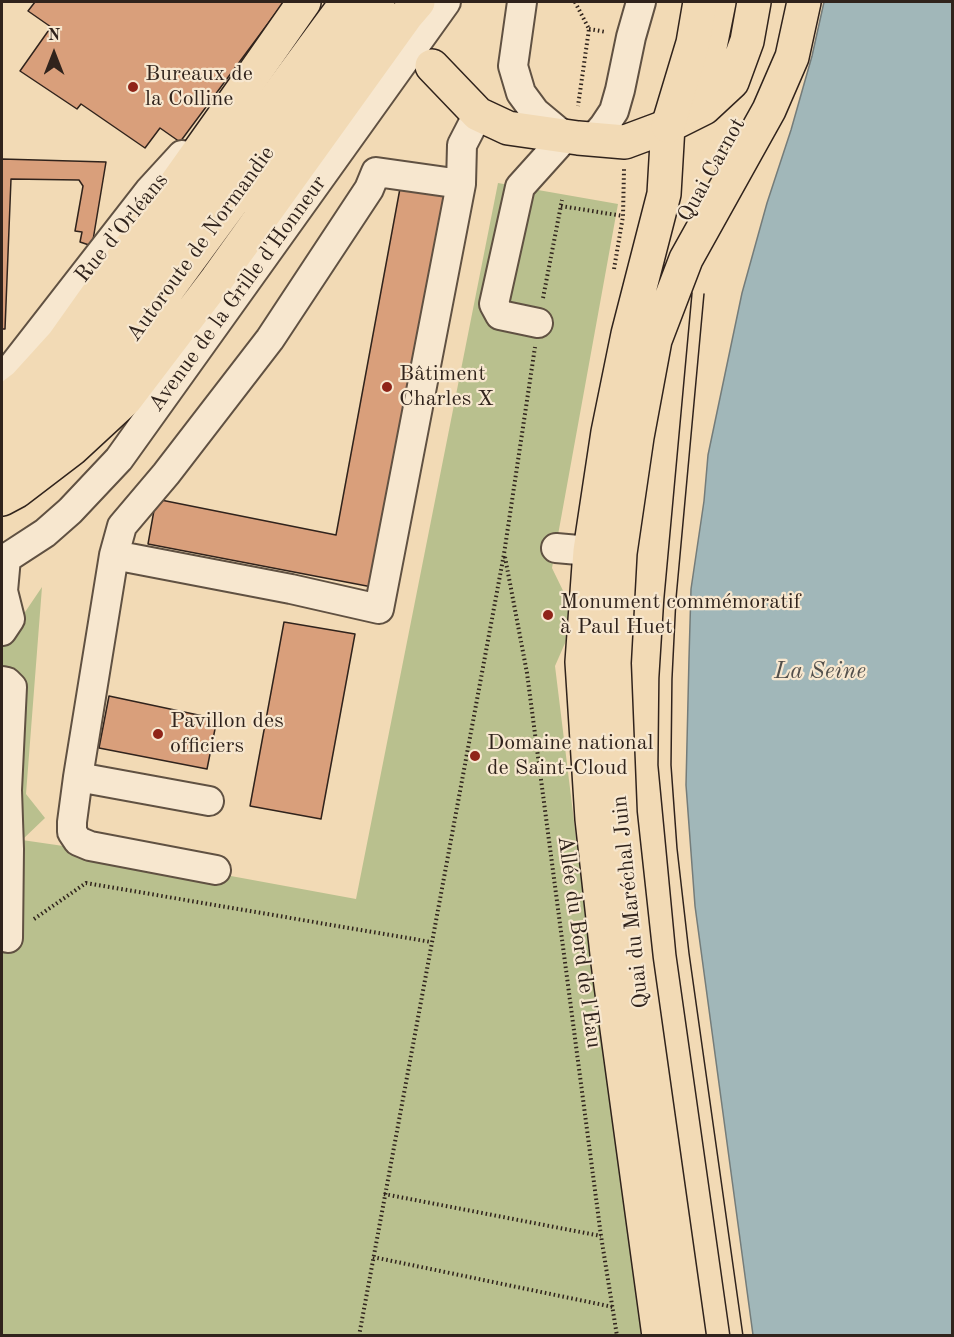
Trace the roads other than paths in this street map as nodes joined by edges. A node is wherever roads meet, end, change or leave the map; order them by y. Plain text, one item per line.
1 (304, 2) edge
2 (347, 2) edge
3 (446, 2) edge
4 (522, 2) edge
5 (641, 2) edge
6 (700, 2) edge
7 (719, 2) edge
8 (754, 2) edge
9 (781, 2) edge
10 (804, 2) edge
11 (404, 5) edge
12 (432, 66) dead end
13 (246, 85) junction
14 (478, 114) junction
15 (668, 126) junction
16 (578, 138) junction
17 (461, 183) junction
18 (686, 259) joint
19 (147, 295) junction
20 (538, 323) road end
21 (628, 334) junction
22 (2, 372) edge
23 (2, 404) edge
24 (2, 431) edge
25 (2, 465) edge
26 (2, 499) edge
27 (556, 548) dead end
28 (590, 551) junction
29 (114, 555) junction
30 (4, 560) edge
31 (2, 592) edge
32 (2, 631) edge
33 (2, 681) edge
34 (78, 777) junction
35 (209, 801) dead end
36 (216, 870) dead end
37 (8, 938) road end
38 (659, 1335) edge
39 (689, 1335) edge

1 - 13 main road
2 - 19 main road, Autoroute de Normandie
3 - 30 street, Avenue de la Grille d'Honneur
4 - 16 street
5 - 16 street
6 - 15 main road
7 - 15 main road
8 - 15 main road, Quai Carnot
9 - 21 main road, Quai Carnot
10 - 18 main road, Quai Carnot
11 - 19 main road, Autoroute de Normandie
11 - 26 main road
12 - 14 main road
13 - 22 street, Rue d'Orléans
13 - 23 main road
14 - 16 main road, Quai Carnot
14 - 17 street
15 - 16 main road, Quai Carnot
15 - 21 main road
16 - 20 street
17 - 29 street
17 - 29 street
18 - 39 main road, Quai du Maréchal Juin
19 - 24 main road, Autoroute de Normandie
19 - 25 main road, Autoroute de Normandie
21 - 28 main road, Quai du Maréchal Juin
27 - 28 street
28 - 38 main road, Quai du Maréchal Juin
29 - 34 street
30 - 31 street
31 - 32 street
33 - 37 street
34 - 35 street
34 - 36 street

